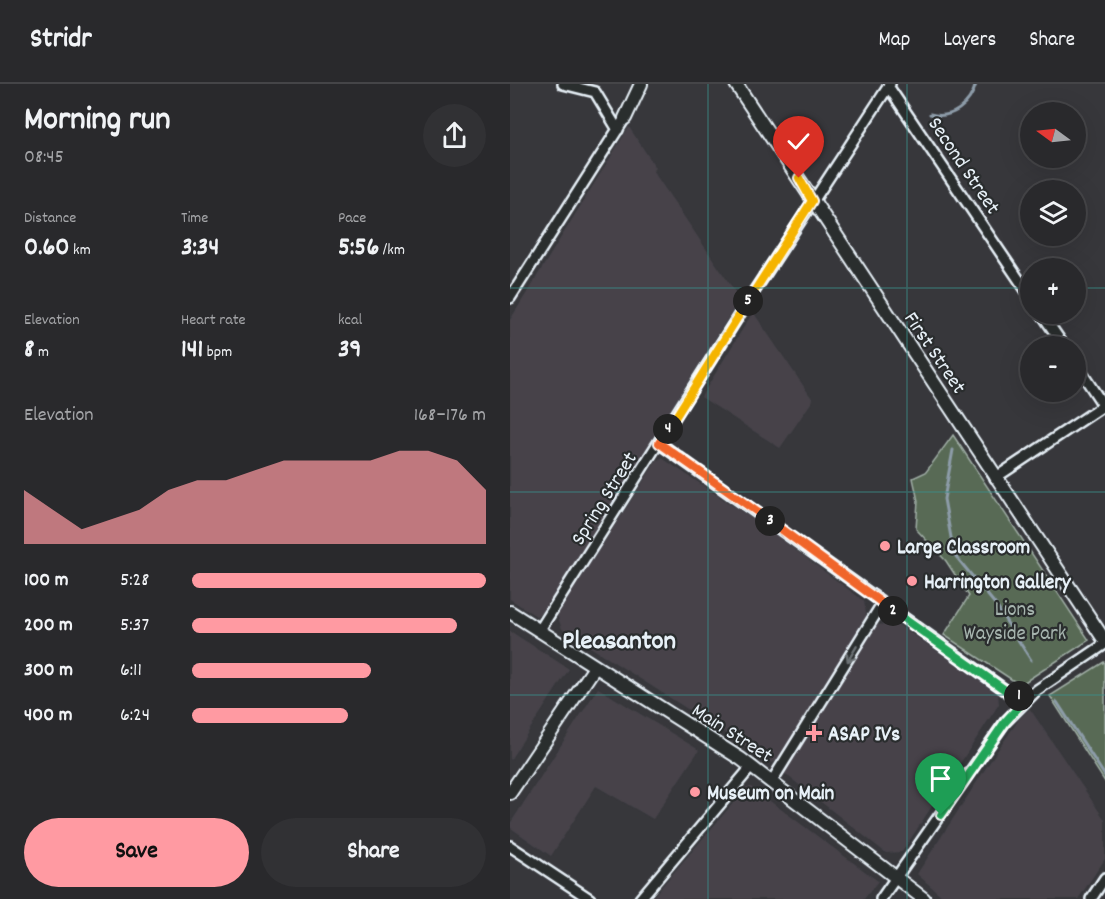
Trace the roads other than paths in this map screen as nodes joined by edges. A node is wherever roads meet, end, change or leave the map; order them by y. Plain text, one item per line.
1 (563, 84) edge
2 (641, 84) edge
3 (736, 84) edge
4 (889, 85) edge
5 (622, 124) junction
6 (812, 201) junction
7 (1020, 281) edge
8 (510, 297) edge
9 (1086, 379) edge
10 (1104, 407) edge
11 (659, 443) junction
12 (995, 478) junction
13 (882, 604) junction
14 (510, 612) edge
15 (539, 631) junction
16 (1105, 643) edge
17 (595, 667) junction
18 (1026, 699) junction
19 (752, 766) junction
20 (772, 782) junction
21 (510, 793) edge
22 (510, 846) edge
23 (897, 878) junction
24 (1105, 878) edge
25 (590, 899) edge
26 (640, 899) edge
27 (881, 899) edge
28 (924, 899) edge
29 (1091, 899) edge

1 - 5 street
2 - 5 street
3 - 6 street, First Street
4 - 6 street, Spring Street
4 - 7 street, Second Street
5 - 8 street
6 - 11 street, Spring Street
6 - 12 street, First Street
9 - 10 street
10 - 12 street
11 - 13 street
11 - 15 street, Spring Street
12 - 16 street, First Street
13 - 18 street
13 -> 20 street
14 - 15 street, Main Street
15 - 17 street, Main Street
16 - 18 street
17 - 19 street, Main Street
17 - 21 street
18 - 23 street
19 - 20 street, Main Street
19 - 26 street
20 - 23 street, Main Street
22 - 25 street
23 - 27 street
23 - 28 street, Main Street
24 - 29 street

